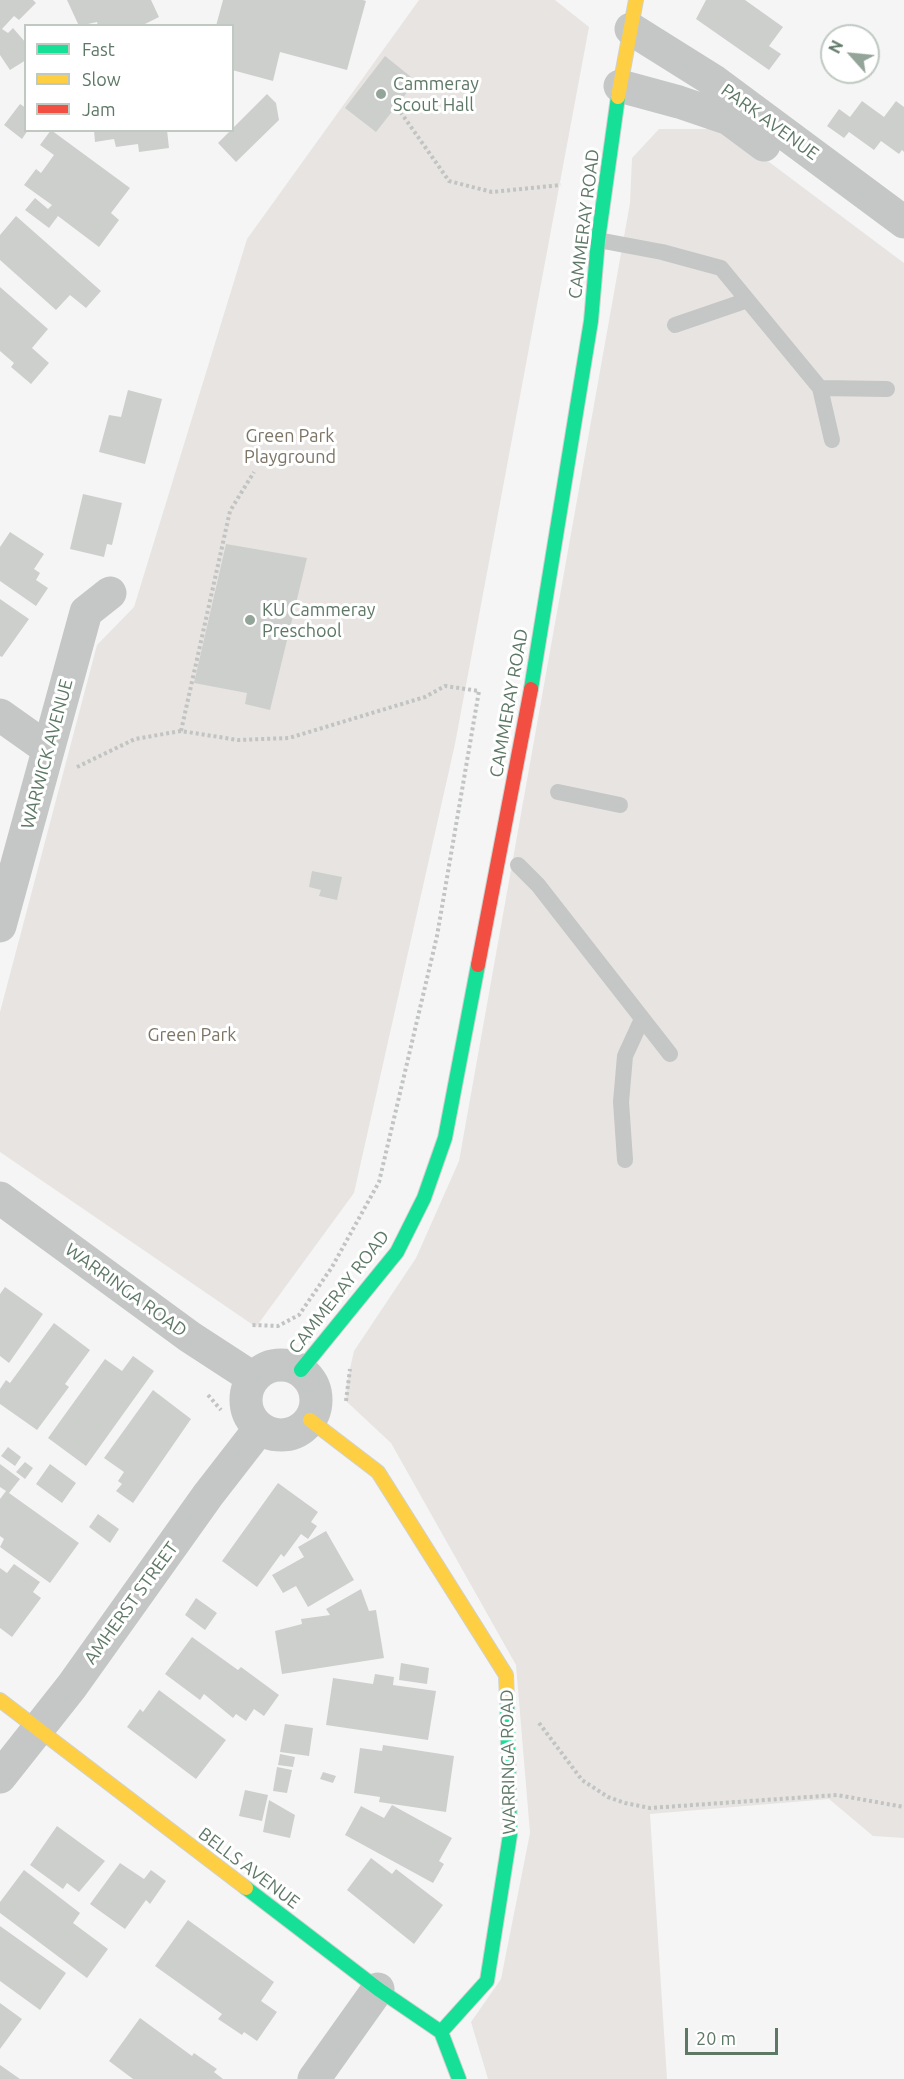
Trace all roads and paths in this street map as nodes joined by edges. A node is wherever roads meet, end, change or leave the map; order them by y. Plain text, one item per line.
1 (634, 14) edge
2 (620, 86) junction
3 (397, 107) dead end
4 (561, 185) dead end
5 (904, 222) edge
6 (598, 240) junction
7 (904, 246) edge
8 (745, 301) junction
9 (675, 325) dead end
10 (820, 388) junction
11 (887, 389) dead end
12 (832, 440) dead end
13 (254, 472) dead end
14 (110, 592) dead end
15 (0, 715) edge
16 (181, 731) junction
17 (45, 762) junction
18 (558, 792) dead end
19 (620, 805) dead end
20 (518, 865) dead end
21 (0, 926) edge
22 (642, 1019) junction
23 (670, 1054) dead end
24 (625, 1160) dead end
25 (0, 1198) edge
26 (252, 1324) dead end
27 (350, 1369) dead end
28 (301, 1370) junction
29 (253, 1378) junction
30 (208, 1395) dead end
31 (346, 1401) dead end
32 (221, 1410) dead end
33 (310, 1420) junction
34 (260, 1428) junction
35 (507, 1696) junction
36 (0, 1701) edge
37 (37, 1728) junction
38 (0, 1777) edge
39 (904, 1807) edge
40 (378, 1989) junction
41 (441, 2032) junction
42 (314, 2079) edge
43 (459, 2079) edge

1 - 2 street, CAMMERAY ROAD
1 - 5 street, PARK AVENUE
2 - 6 street, CAMMERAY ROAD
2 - 7 street, PARK AVENUE
3 - 4 path
6 - 8 lane
6 - 28 street, CAMMERAY ROAD
8 - 9 lane
8 - 10 lane
10 - 11 lane
10 - 12 lane
13 - 16 path
14 - 17 street, WARWICK AVENUE
15 - 17 street
16 - 17 path
16 - 26 path, CAMMERAY ROAD
17 - 21 street, WARWICK AVENUE
18 - 19 lane
20 - 22 lane
22 - 23 lane
22 - 24 lane
25 - 29 street, WARRINGA ROAD
27 - 31 path
28 - 29 street
28 - 33 street
29 - 34 street
30 - 32 path
33 - 34 street
33 - 35 street, WARRINGA ROAD
34 - 37 street, AMHERST STREET
35 - 39 path
35 - 41 street, WARRINGA ROAD
36 - 37 street, BELLS AVENUE
37 - 38 street, AMHERST STREET
37 - 40 street, BELLS AVENUE
40 - 41 street, BELLS AVENUE
40 - 42 street
41 - 43 street

